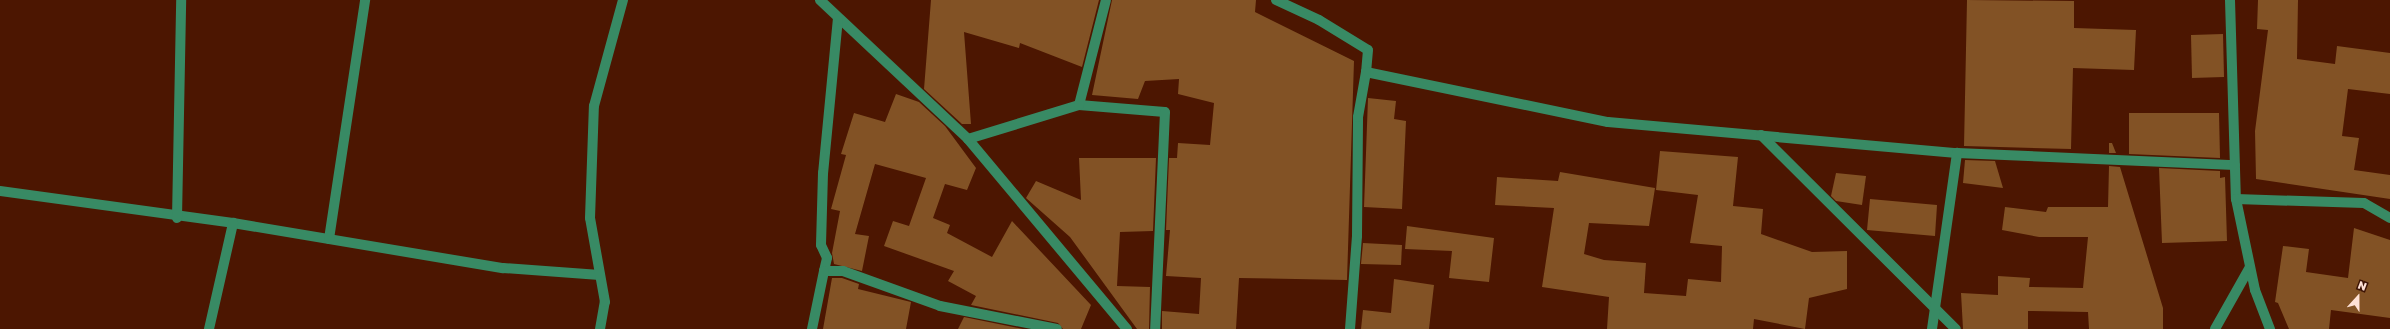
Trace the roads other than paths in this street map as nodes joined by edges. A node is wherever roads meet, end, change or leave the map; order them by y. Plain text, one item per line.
1 (180, 0) edge
2 (365, 0) edge
3 (623, 0) edge
4 (820, 0) edge
5 (1106, 0) edge
6 (1276, 0) edge
7 (2230, 0) edge
8 (838, 18) junction
9 (1366, 72) junction
10 (1079, 105) junction
11 (1761, 135) junction
12 (968, 139) junction
13 (1957, 153) junction
14 (2235, 164) junction
15 (0, 190) edge
16 (2236, 199) junction
17 (177, 218) junction
18 (2390, 218) edge
19 (233, 223) junction
20 (329, 239) junction
21 (2250, 267) junction
22 (824, 271) junction
23 (600, 275) junction
24 (1935, 313) junction
25 (209, 329) edge
26 (600, 329) edge
27 (812, 329) edge
28 (1057, 329) edge
29 (1127, 329) edge
30 (1155, 329) edge
31 (1350, 329) edge
32 (1932, 329) edge
33 (1956, 329) edge
34 (2216, 329) edge
35 (2270, 329) edge

1 - 17 street
2 - 20 street
3 - 23 street
4 - 8 street
5 - 10 street
6 - 9 street
7 - 14 street
8 - 12 street
8 - 22 street
9 - 11 street
9 - 31 street
10 - 12 street
10 - 30 street
11 - 13 street
11 - 24 street
12 - 29 street
13 - 14 street
13 - 24 street
14 - 16 street
15 - 17 street
16 - 18 street
16 - 21 street
17 - 19 street
19 - 20 street
19 - 25 street
20 - 23 street
21 - 34 street
21 - 35 street
22 - 27 street
22 - 28 street
23 - 26 street
24 - 32 street
24 - 33 street

